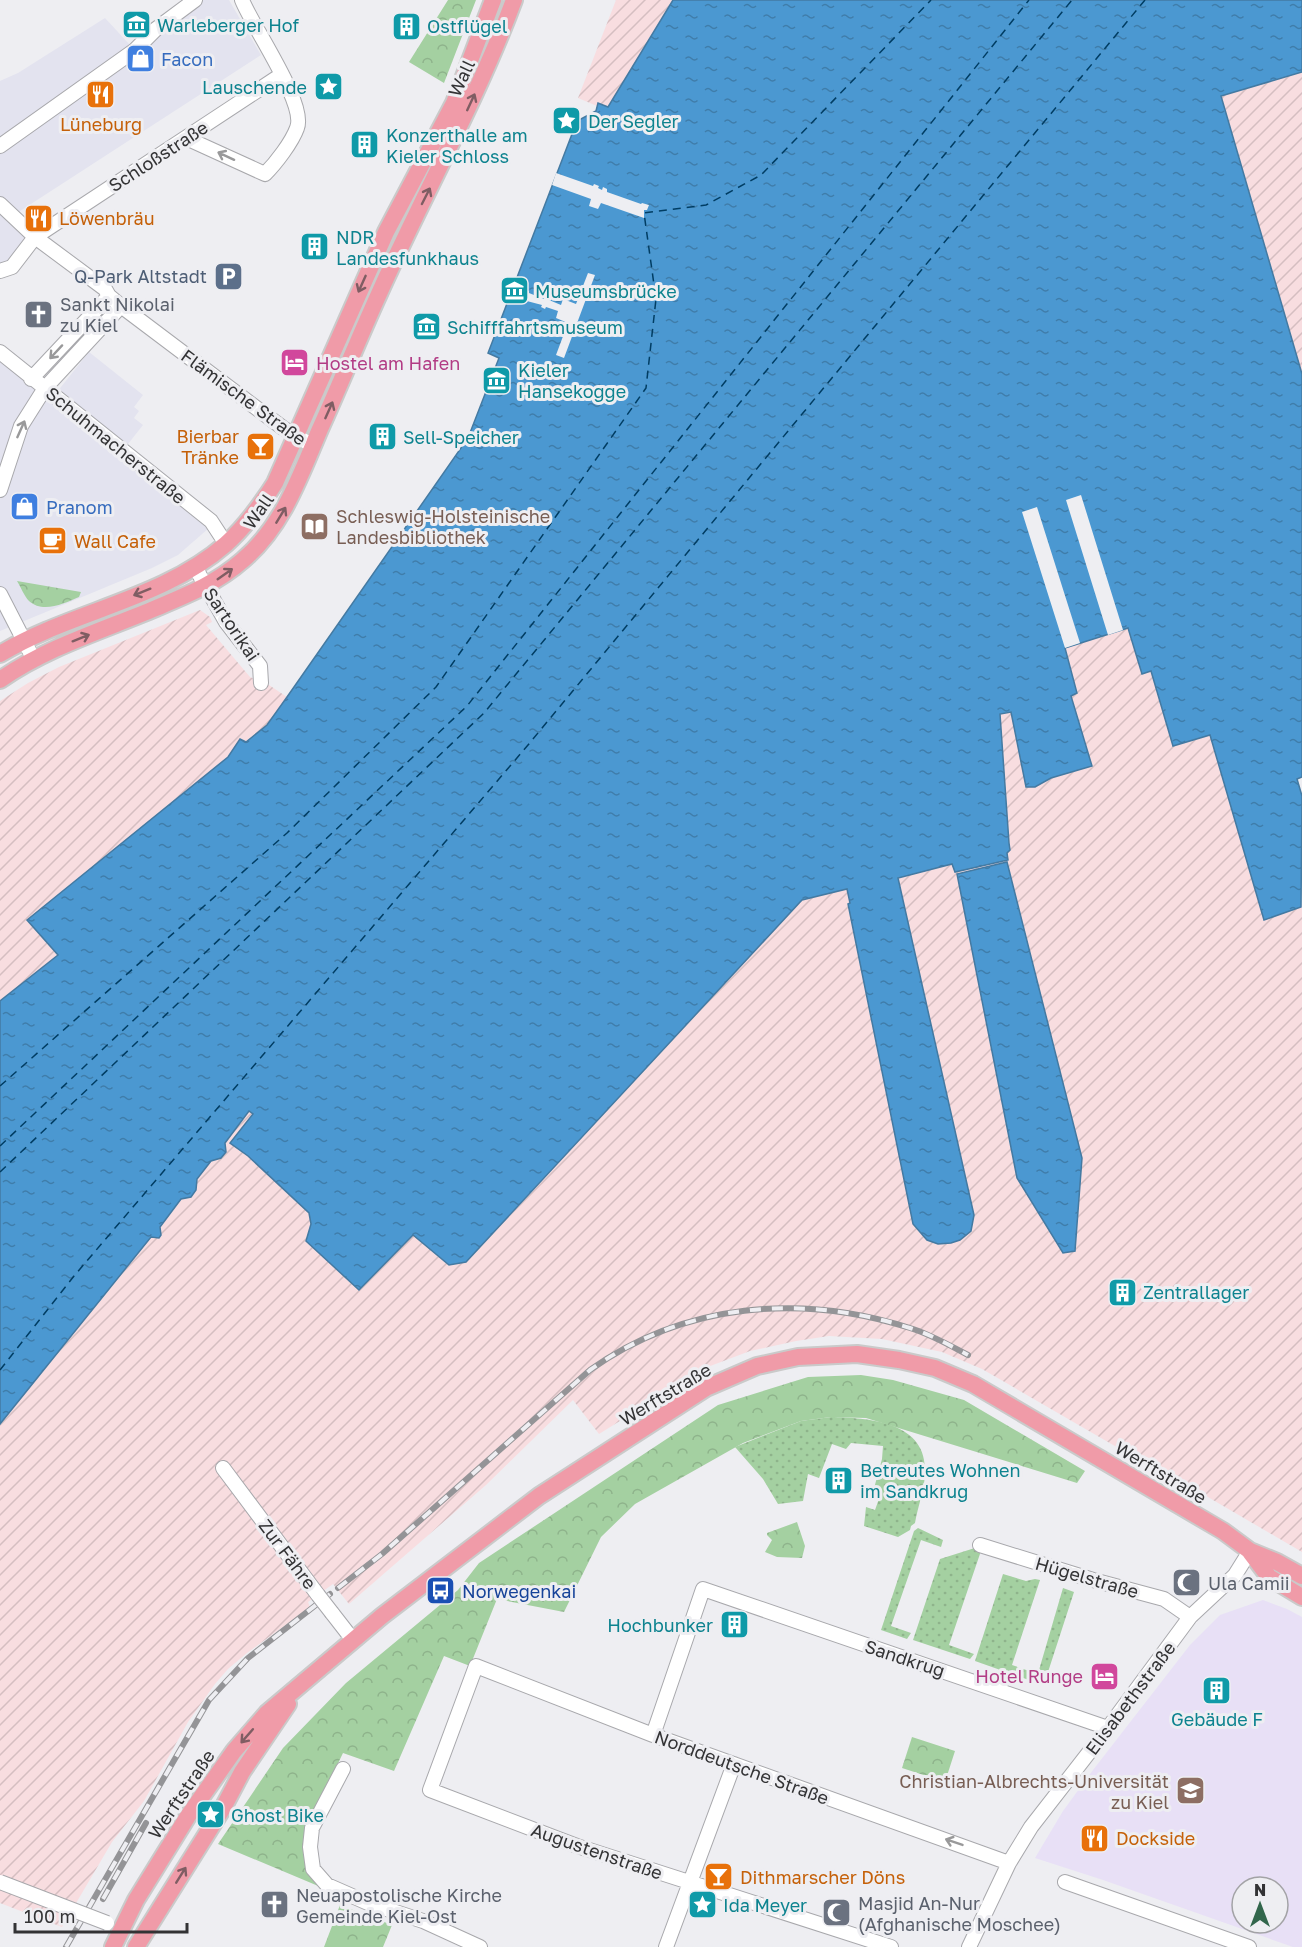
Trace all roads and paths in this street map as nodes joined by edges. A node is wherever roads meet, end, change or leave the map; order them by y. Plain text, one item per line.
1 (195, 0) edge
2 (242, 0) edge
3 (493, 0) edge
4 (514, 0) edge
5 (281, 75) junction
6 (186, 138) junction
7 (0, 146) edge
8 (0, 204) edge
9 (34, 237) junction
10 (373, 260) junction
11 (391, 267) junction
12 (0, 271) edge
13 (109, 296) junction
14 (121, 306) junction
15 (0, 352) edge
16 (31, 379) junction
17 (45, 388) junction
18 (296, 437) junction
19 (313, 446) junction
20 (0, 490) edge
21 (226, 544) junction
22 (195, 567) junction
23 (206, 586) junction
24 (0, 594) edge
25 (0, 605) edge
26 (24, 641) junction
27 (0, 654) edge
28 (34, 660) junction
29 (0, 680) edge
30 (261, 683) dead end
31 (223, 1468) dead end
32 (980, 1545) dead end
33 (1250, 1551) junction
34 (1302, 1576) edge
35 (1302, 1597) edge
36 (1190, 1617) junction
37 (353, 1640) junction
38 (476, 1666) joint
39 (305, 1681) junction
40 (1108, 1728) junction
41 (653, 1735) junction
42 (734, 1764) junction
43 (343, 1769) dead end
44 (1009, 1863) junction
45 (0, 1882) edge
46 (690, 1882) junction
47 (1065, 1882) dead end
48 (122, 1929) junction
49 (113, 1947) edge
50 (136, 1947) edge
51 (480, 1947) edge
52 (666, 1947) edge
53 (891, 1947) edge
54 (969, 1947) edge
55 (1249, 1947) edge

1 - 7 street
2 - 5 street
3 - 10 main road, Wall
11 -> 4 main road, Wall
5 - 6 street, Schloßstraße
5 -> 6 street
6 - 9 street, Schloßstraße
8 - 9 street, Flämische Straße
9 - 12 street
9 - 13 street, Flämische Straße
10 - 11 street
10 -> 18 main road, Wall
19 -> 11 main road, Wall
13 - 14 street, Flämische Straße
13 -> 16 street
14 - 17 street
14 - 18 street, Flämische Straße
15 - 16 street, Schuhmacherstraße
16 - 17 street, Schuhmacherstraße
20 -> 17 street
17 - 21 street, Schuhmacherstraße
18 - 19 street, Flämische Straße
18 - 21 main road, Wall
23 -> 19 main road, Wall
21 - 22 main road, Wall
22 - 23 street, Sartorikai
22 -> 26 main road, Wall
28 -> 23 main road, Wall
23 - 30 street, Sartorikai
24 - 26 street
25 - 26 street
26 - 27 main road, Wall
26 - 28 street
28 - 29 main road, Wall
31 - 37 street, Zur Fähre, bridge
32 - 36 street, Hügelstraße
33 - 34 main road, Werftstraße
33 - 35 main road, Werftstraße
33 - 36 street, Elisabethstraße
33 - 37 main road, Werftstraße
36 - 40 street, Elisabethstraße
37 - 39 main road, Werftstraße
38 - 41 street, Norddeutsche Straße
38 - 46 street, Augustenstraße
39 -> 48 main road, Werftstraße
50 -> 39 main road, Werftstraße
40 - 41 street, Sandkrug
40 - 44 street, Elisabethstraße
41 - 42 street, Norddeutsche Straße
44 -> 42 street, Norddeutsche Straße
42 - 46 street
43 - 51 street
44 - 54 street, Elisabethstraße
45 - 48 street, bridge
46 - 52 street
46 - 53 street, Augustenstraße
47 - 55 street
48 - 49 main road, Werftstraße

